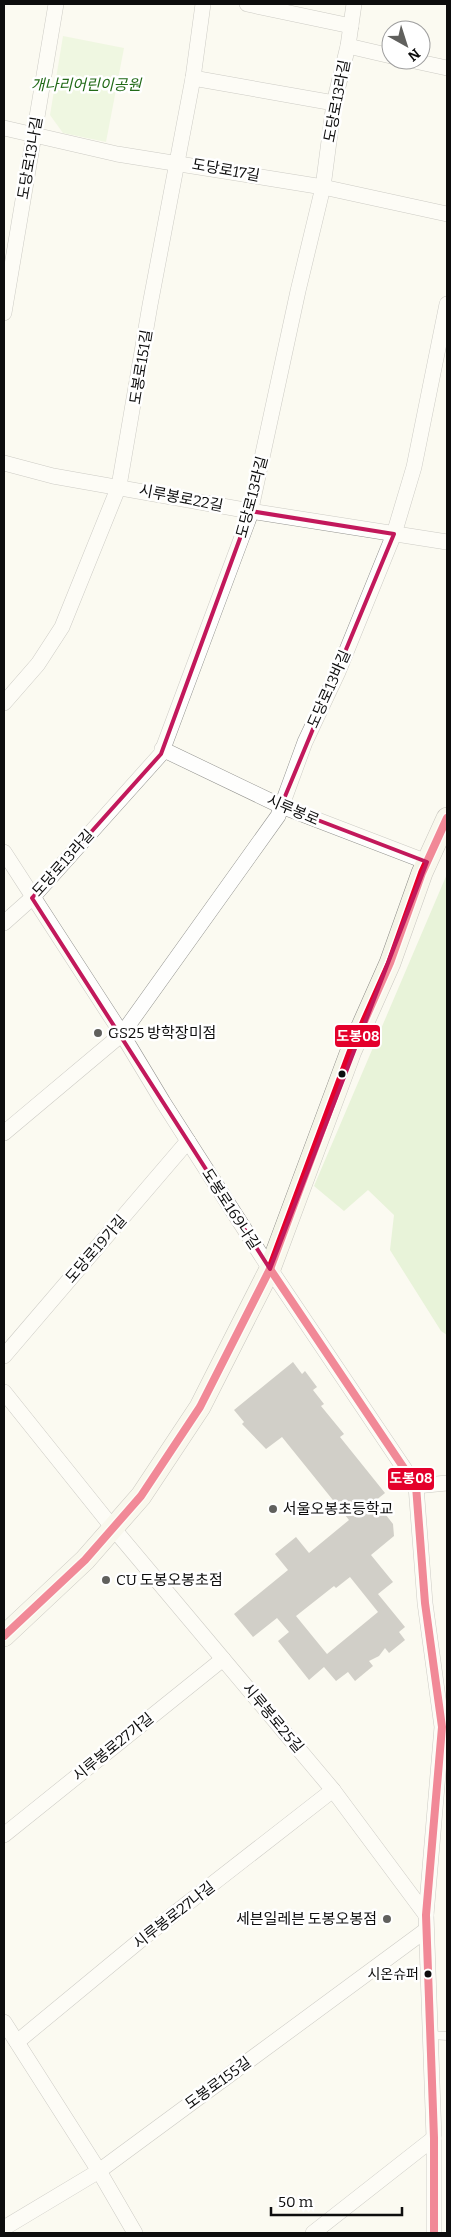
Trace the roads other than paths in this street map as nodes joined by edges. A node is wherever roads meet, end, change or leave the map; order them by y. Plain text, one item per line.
1 (56, 4) edge
2 (204, 4) edge
3 (247, 4) edge
4 (354, 4) edge
5 (351, 26) junction
6 (348, 46) junction
7 (381, 54) edge
8 (431, 65) edge
9 (447, 68) edge
10 (194, 78) junction
11 (334, 103) junction
12 (4, 128) edge
13 (35, 134) junction
14 (177, 162) junction
15 (323, 187) junction
16 (447, 214) edge
17 (447, 304) edge
18 (4, 313) edge
19 (445, 329) edge
20 (4, 463) edge
21 (119, 486) junction
22 (250, 511) junction
23 (394, 534) junction
24 (447, 542) edge
25 (4, 703) edge
26 (162, 749) junction
27 (281, 806) junction
28 (447, 818) edge
29 (4, 852) edge
30 (427, 862) junction
31 (32, 898) junction
32 (4, 923) edge
33 (122, 1034) junction
34 (4, 1133) edge
35 (188, 1141) junction
36 (270, 1270) junction
37 (4, 1356) edge
38 (4, 1392) edge
39 (447, 1483) edge
40 (416, 1486) junction
41 (113, 1528) junction
42 (4, 1636) edge
43 (223, 1660) junction
44 (445, 1729) edge
45 (333, 1790) junction
46 (4, 1835) edge
47 (426, 1922) junction
48 (4, 2022) edge
49 (430, 2035) junction
50 (447, 2036) edge
51 (16, 2042) junction
52 (434, 2138) junction
53 (99, 2171) junction
54 (4, 2228) edge
55 (135, 2233) edge
56 (312, 2233) edge
57 (434, 2233) edge

1 - 13 street, 도당로13나길
2 - 10 street, 도봉로151길
3 - 5 street
4 - 5 street, 도당로13라길
5 - 6 street, 도당로13라길
6 - 7 street
6 - 11 street, 도당로13라길
8 - 9 street
10 - 11 street
10 - 14 street, 도봉로151길
11 - 15 street, 도당로13라길
12 - 13 street, 도당로17길
13 - 14 street, 도당로17길
13 - 18 street, 도당로13나길
14 - 15 street, 도당로17길
14 - 21 street, 도봉로151길
15 - 16 street, 도당로17길
15 - 22 street, 도당로13라길
17 - 19 street, 도당로13바길
19 - 23 street, 도당로13바길
20 - 21 street, 시루봉로22길
21 - 22 street, 시루봉로22길
21 - 25 street, 도봉로151길
22 - 23 street, 시루봉로22길
22 - 26 street, 도당로13라길
23 - 24 street, 시루봉로22길
23 - 27 street, 도당로13바길
26 - 27 street, 시루봉로
26 - 31 street, 도당로13라길
27 - 30 street, 시루봉로
27 - 33 street, 도당로13바길
28 - 30 street
29 - 31 street, 도봉로169나길
30 - 36 street
31 - 32 street, 도당로13라길
31 - 33 street, 도봉로169나길
33 - 34 street, 도당로13바길
33 - 35 street, 도봉로169나길
35 - 36 street, 도봉로169나길
35 - 37 street, 도당로19가길
36 - 40 street, 도봉로169나길
36 - 41 street
38 - 41 street, 시루봉로25길
39 - 40 street
40 - 44 street, 도봉로169나길
41 - 42 street
41 - 43 street, 시루봉로25길
43 - 45 street, 시루봉로25길
43 - 46 street, 시루봉로27가길
44 - 47 street, 도봉로169나길
45 - 47 street, 시루봉로25길
45 - 51 street, 시루봉로27나길
47 - 49 street, 도봉로169나길
47 - 53 street, 도봉로155길
48 - 51 street
49 - 50 lane
49 - 52 street, 도봉로169나길
51 - 53 street
52 - 56 street
52 - 57 street, 도봉로169나길
53 - 54 street, 도봉로155길
53 - 55 street

